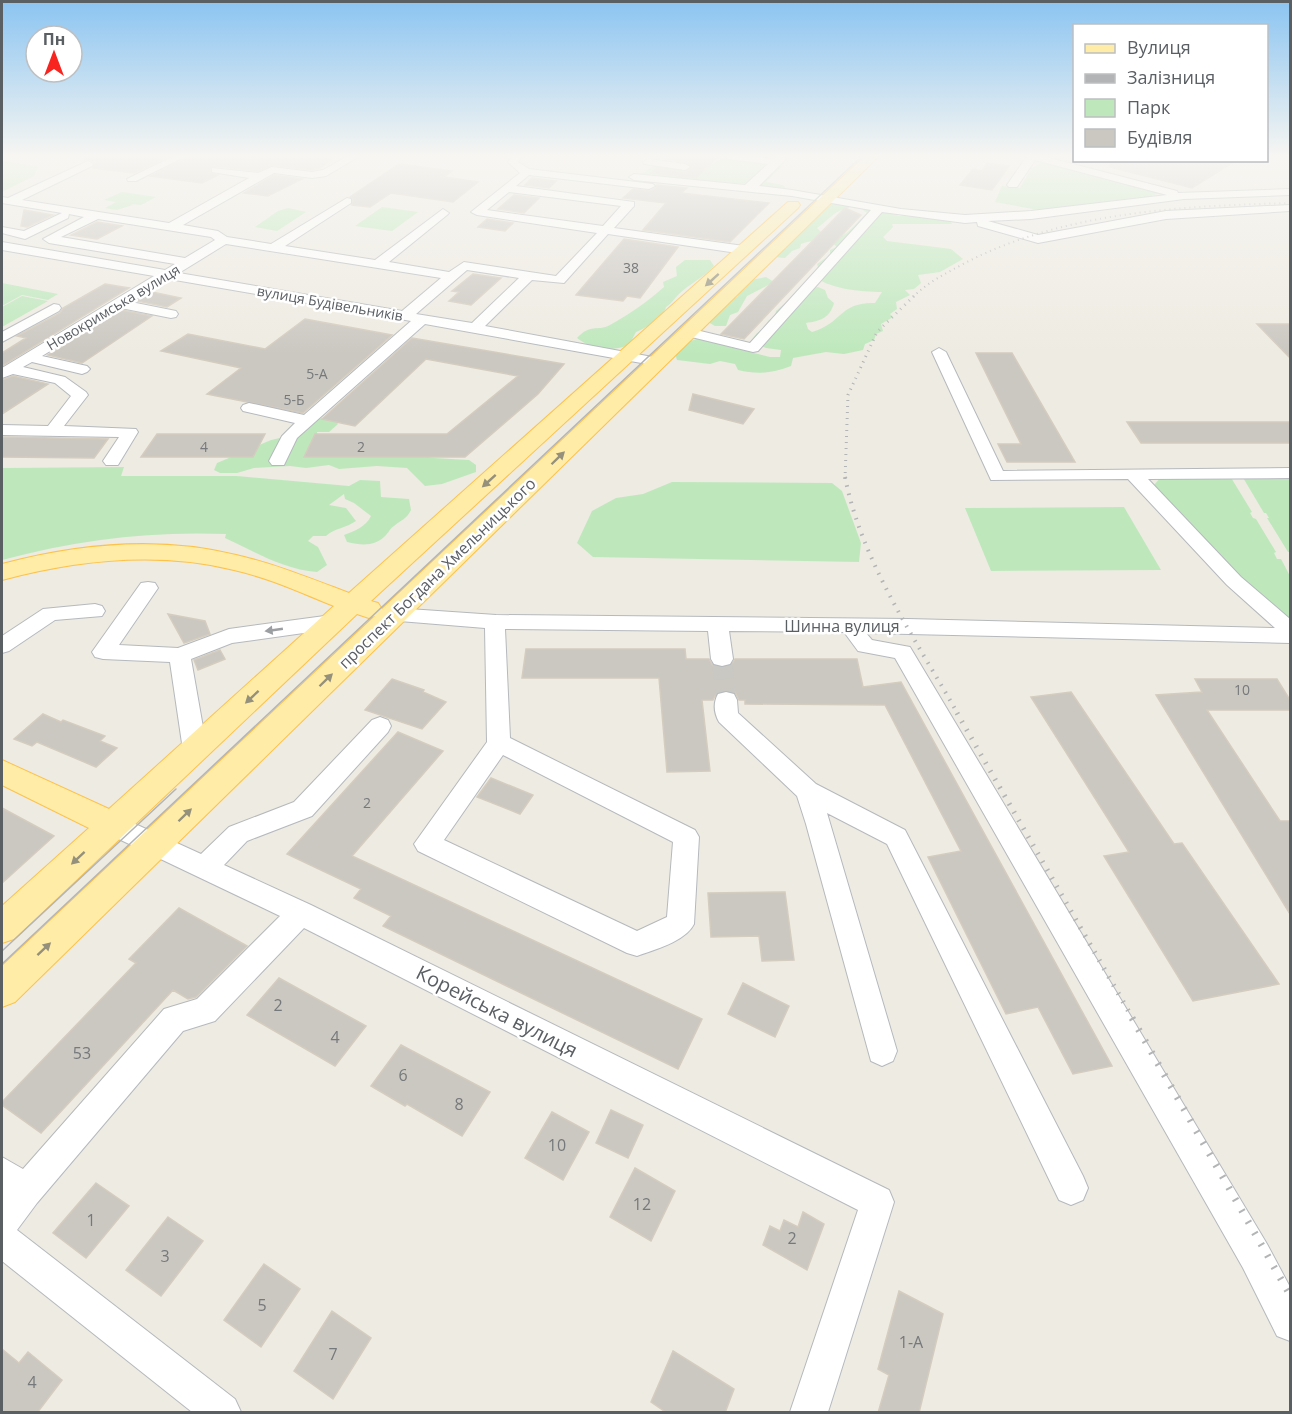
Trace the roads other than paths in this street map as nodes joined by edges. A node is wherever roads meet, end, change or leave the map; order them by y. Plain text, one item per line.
1 (52, 222) edge
2 (82, 222) edge
3 (142, 222) edge
4 (176, 222) edge
5 (314, 222) edge
6 (432, 222) edge
7 (549, 222) edge
8 (613, 222) edge
9 (780, 222) edge
10 (788, 222) edge
11 (866, 222) edge
12 (975, 222) edge
13 (1130, 222) edge
14 (169, 226) junction
15 (2, 230) edge
16 (606, 230) junction
17 (224, 240) junction
18 (2, 246) edge
19 (273, 248) junction
20 (744, 250) junction
21 (123, 251) junction
22 (187, 262) junction
23 (377, 265) junction
24 (166, 274) junction
25 (452, 276) junction
26 (528, 276) junction
27 (118, 303) junction
28 (54, 308) dead end
29 (104, 312) junction
30 (171, 315) dead end
31 (405, 316) junction
32 (422, 319) junction
33 (153, 322) dead end
34 (475, 328) junction
35 (688, 332) junction
36 (2, 340) edge
37 (939, 352) dead end
38 (34, 354) junction
39 (629, 355) junction
40 (658, 362) junction
41 (82, 369) dead end
42 (5, 371) edge
43 (249, 408) dead end
44 (309, 421) junction
45 (2, 430) edge
46 (52, 431) junction
47 (112, 461) dead end
48 (278, 461) dead end
49 (1290, 473) edge
50 (1133, 474) junction
51 (2, 572) edge
52 (148, 588) dead end
53 (352, 604) junction
54 (95, 611) dead end
55 (394, 615) junction
56 (332, 622) junction
57 (496, 622) junction
58 (718, 625) junction
59 (850, 626) junction
60 (1290, 635) edge
61 (2, 646) edge
62 (180, 655) junction
63 (722, 659) tunnel mouth
64 (726, 700) tunnel mouth
65 (380, 726) dead end
66 (499, 743) junction
67 (195, 750) junction
68 (2, 772) edge
69 (807, 791) junction
70 (113, 825) junction
71 (153, 845) junction
72 (204, 868) junction
73 (301, 913) junction
74 (2, 928) edge
75 (2, 990) edge
76 (882, 1052) dead end
77 (13, 1182) edge
78 (1071, 1188) dead end
79 (2, 1222) edge
80 (2, 1240) edge
81 (1290, 1323) edge
82 (222, 1413) edge
83 (809, 1413) edge

1 - 15 street
2 - 21 street
3 - 14 street
4 - 14 street
5 - 19 street
6 - 23 street
7 - 16 street
8 - 16 street
9 - 20 main road, проспект Богдана Хмельницького
10 - 35 main road, проспект Богдана Хмельницького
11 - 35 street
12 - 13 street
14 - 17 street
14 - 21 street
16 - 20 street
16 - 26 street
17 - 19 street
17 - 22 street, Новокримська вулиця
18 - 24 street, вулиця Будівельників
19 - 23 street
20 -> 39 main road, проспект Богдана Хмельницького
21 - 22 street
22 - 24 street, Новокримська вулиця
23 - 25 street
24 - 27 street, Новокримська вулиця
24 - 31 street, вулиця Будівельників
25 - 26 street
25 - 31 street
26 - 34 street
27 - 29 street, Новокримська вулиця
27 - 30 street
28 - 36 street
29 - 33 street
29 - 38 street, Новокримська вулиця
31 - 32 street, вулиця Будівельників
32 - 34 street, вулиця Будівельників
32 - 44 street
34 - 39 street, вулиця Будівельників
35 - 40 main road, проспект Богдана Хмельницького
36 - 38 street
37 - 50 street
38 - 41 street
38 - 42 street, Новокримська вулиця
39 - 40 street, вулиця Будівельників
39 -> 53 main road, проспект Богдана Хмельницького
55 -> 40 main road, проспект Богдана Хмельницького
42 - 46 street
43 - 44 street
44 - 48 street
45 - 46 street
46 - 47 street
49 - 50 street
50 - 60 street
51 - 53 main road
52 - 62 street
53 - 55 main road
53 - 56 main road, проспект Богдана Хмельницького
54 - 61 street
55 - 57 street, Шинна вулиця
71 -> 55 main road, проспект Богдана Хмельницького
56 -> 62 street
56 -> 67 main road, проспект Богдана Хмельницького
57 - 58 street, Шинна вулиця
57 - 66 street
58 - 59 street, Шинна вулиця
58 - 63 street
59 - 60 street, Шинна вулиця
59 - 81 street
62 - 67 street
64 - 69 street
65 - 72 street
66 - 66 street
67 - 70 main road, проспект Богдана Хмельницького
68 - 70 main road
69 - 76 street
69 - 78 street
70 - 71 street, Корейська вулиця
70 -> 74 main road, проспект Богдана Хмельницького
71 - 72 street, Корейська вулиця
75 -> 71 main road, проспект Богдана Хмельницького
72 - 73 street, Корейська вулиця
73 - 77 street
73 - 83 street, Корейська вулиця
77 - 79 street
80 - 82 street

